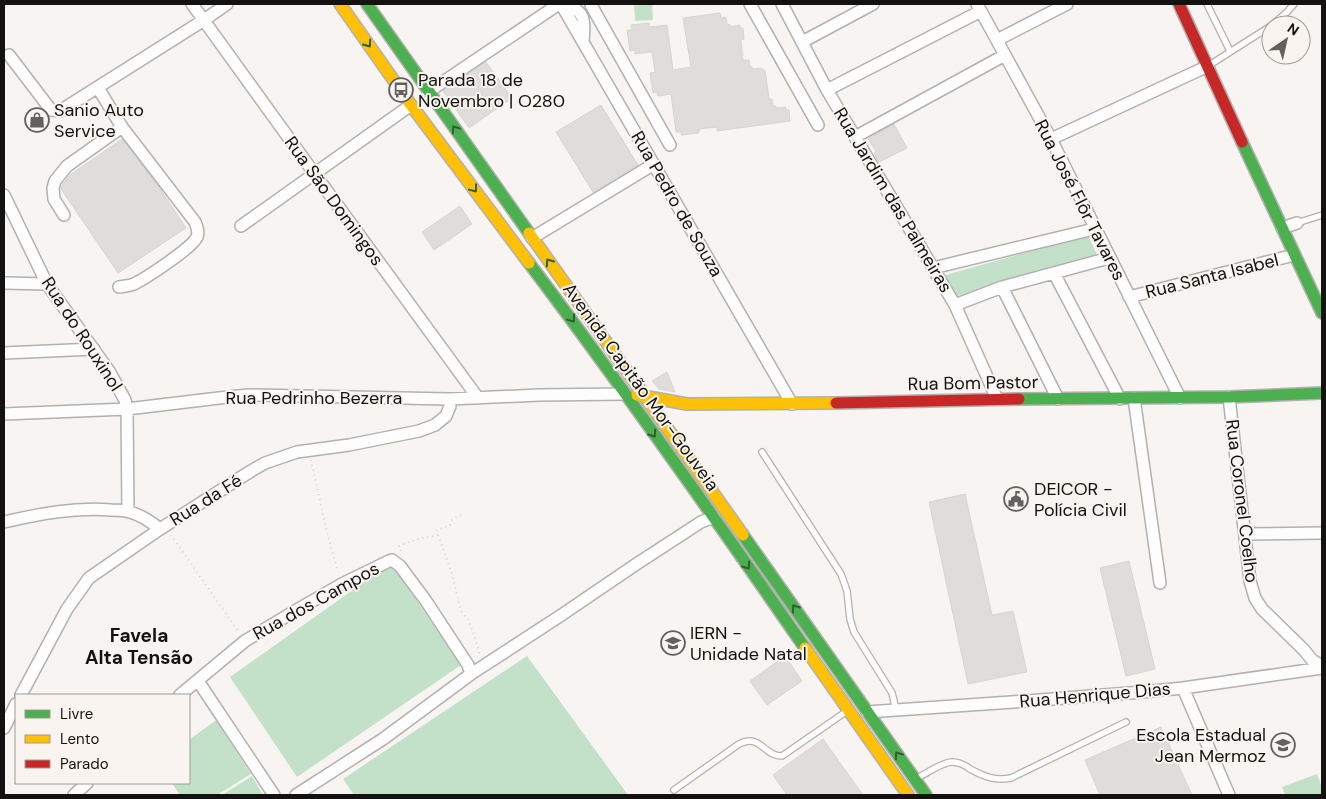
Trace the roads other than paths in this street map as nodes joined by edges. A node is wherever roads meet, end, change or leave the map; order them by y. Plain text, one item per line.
1 (192, 4) edge
2 (227, 4) edge
3 (340, 4) edge
4 (367, 4) edge
5 (561, 4) edge
6 (591, 4) edge
7 (750, 4) edge
8 (782, 4) edge
9 (873, 4) edge
10 (1067, 4) edge
11 (1179, 4) edge
12 (1207, 4) edge
13 (1294, 4) edge
14 (979, 7) edge
15 (580, 12) junction
16 (1284, 15) edge
17 (204, 20) junction
18 (1261, 32) edge
19 (997, 40) junction
20 (583, 41) junction
21 (802, 42) junction
22 (1230, 51) junction
23 (9, 55) dead end
24 (1005, 55) junction
25 (1208, 66) junction
26 (98, 88) junction
27 (827, 90) junction
28 (428, 92) junction
29 (411, 105) junction
30 (818, 125) dead end
31 (122, 127) junction
32 (855, 137) junction
33 (1051, 139) junction
34 (670, 145) dead end
35 (654, 164) junction
36 (314, 174) junction
37 (4, 195) edge
38 (64, 215) dead end
39 (1322, 215) edge
40 (1297, 223) joint
41 (241, 226) dead end
42 (1282, 228) junction
43 (1094, 229) junction
44 (532, 238) junction
45 (1294, 255) junction
46 (1109, 258) junction
47 (933, 268) junction
48 (1054, 273) junction
49 (4, 282) edge
50 (47, 284) junction
51 (119, 287) dead end
52 (1002, 287) junction
53 (1129, 297) junction
54 (955, 304) junction
55 (1322, 313) edge
56 (94, 349) junction
57 (4, 353) edge
58 (1322, 393) edge
59 (625, 394) junction
60 (644, 397) junction
61 (1229, 397) junction
62 (478, 398) junction
63 (1134, 398) junction
64 (1180, 398) junction
65 (450, 399) junction
66 (997, 399) junction
67 (1058, 399) junction
68 (1120, 399) junction
69 (792, 404) junction
70 (127, 409) junction
71 (4, 414) edge
72 (762, 452) dead end
73 (128, 511) junction
74 (715, 519) junction
75 (4, 522) edge
76 (162, 527) junction
77 (1322, 533) edge
78 (1245, 534) junction
79 (1160, 584) dead end
80 (808, 627) junction
81 (796, 636) junction
82 (1322, 667) edge
83 (470, 670) junction
84 (198, 681) junction
85 (1183, 688) junction
86 (22, 694) edge
87 (181, 694) edge
88 (15, 706) edge
89 (848, 710) junction
90 (896, 710) junction
91 (867, 712) junction
92 (1126, 722) dead end
93 (4, 728) edge
94 (915, 779) junction
95 (87, 784) edge
96 (674, 790) dead end
97 (74, 795) edge
98 (274, 795) edge
99 (296, 795) edge
100 (908, 795) edge
101 (926, 795) edge
102 (1229, 795) edge

1 - 17 street, Rua São Domingos
2 - 17 street
3 -> 29 main road, Avenida Capitão Mor-Gouveia
4 - 28 main road, Avenida Capitão Mor-Gouveia
5 - 15 street
5 - 20 street, Rua Pedro de Souza
5 - 28 street
6 - 15 street
6 - 34 street
7 - 30 street
8 - 21 street, Rua Jardim das Palmeiras
9 - 21 street
10 - 19 street
11 - 25 main road
12 - 22 lane
13 - 16 lane
14 - 19 street, Rua José Flôr Tavares
14 - 27 street
15 - 20 street
17 - 26 street
17 - 36 street, Rua São Domingos
18 - 22 lane
19 - 24 street, Rua José Flôr Tavares
20 - 35 street, Rua Pedro de Souza
21 - 27 street, Rua Jardim das Palmeiras
22 - 25 lane
23 - 26 street
24 - 32 street
24 - 33 street, Rua José Flôr Tavares
25 - 33 street
25 - 42 main road
26 - 31 street
27 - 32 street, Rua Jardim das Palmeiras
44 -> 28 main road, Avenida Capitão Mor-Gouveia
29 - 36 street
29 -> 59 main road, Avenida Capitão Mor-Gouveia
31 - 38 street
31 - 51 street
32 - 47 street, Rua Jardim das Palmeiras
33 - 43 street, Rua José Flôr Tavares
35 - 44 street
35 - 69 street, Rua Pedro de Souza
36 - 41 street
36 - 62 street, Rua São Domingos
37 - 50 street, Rua do Rouxinol
39 - 40 lane
40 - 42 street
42 - 45 main road
43 - 46 street, Rua José Flôr Tavares
43 - 47 street
60 -> 44 main road, Avenida Capitão Mor-Gouveia
45 - 53 street, Rua Santa Isabel
45 - 55 main road
46 - 48 street
46 - 53 street, Rua José Flôr Tavares
47 - 54 street, Rua Jardim das Palmeiras
48 - 52 street
48 - 68 street
49 - 50 street
50 - 56 street, Rua do Rouxinol
52 - 54 street
52 - 67 street
53 - 64 street, Rua José Flôr Tavares
54 - 66 street, Rua Jardim das Palmeiras
56 - 57 street
56 - 70 street, Rua do Rouxinol
58 - 61 main road, Rua Bom Pastor
59 - 60 main road, Rua Bom Pastor
59 - 62 street, Rua Pedrinho Bezerra
59 -> 74 main road, Avenida Capitão Mor-Gouveia
60 - 69 main road, Rua Bom Pastor
80 -> 60 main road, Avenida Capitão Mor-Gouveia
61 - 64 main road, Rua Bom Pastor
61 - 78 street, Rua Coronel Coelho
62 - 65 street, Rua Pedrinho Bezerra
63 - 64 main road, Rua Bom Pastor
63 - 68 main road, Rua Bom Pastor
63 - 79 street
65 - 70 street, Rua Pedrinho Bezerra
65 - 76 street, Rua da Fé
66 - 67 main road, Rua Bom Pastor
66 - 69 main road, Rua Bom Pastor
67 - 68 main road, Rua Bom Pastor
70 - 71 street, Rua Pedrinho Bezerra
70 - 73 street, Rua do Rouxinol
72 - 90 lane
73 - 75 street
73 - 76 street
74 -> 81 main road, Avenida Capitão Mor-Gouveia
74 - 83 street
76 - 86 street, Rua da Fé
77 - 78 street
78 - 82 street, Rua Coronel Coelho
80 - 81 main road
80 - 91 main road, Avenida Capitão Mor-Gouveia
81 - 89 main road, Avenida Capitão Mor-Gouveia
82 - 85 street, Rua Henrique Dias
83 - 84 street, Rua dos Campos
83 - 99 street
84 - 87 street, Rua dos Campos
84 - 98 street
85 - 90 street, Rua Henrique Dias
85 - 102 street
88 - 93 street
89 - 96 lane
89 - 100 main road, Avenida Capitão Mor-Gouveia
90 - 91 street, Rua Henrique Dias
94 -> 91 main road, Avenida Capitão Mor-Gouveia
92 - 94 lane
94 - 101 main road, Avenida Capitão Mor-Gouveia
95 - 97 street

